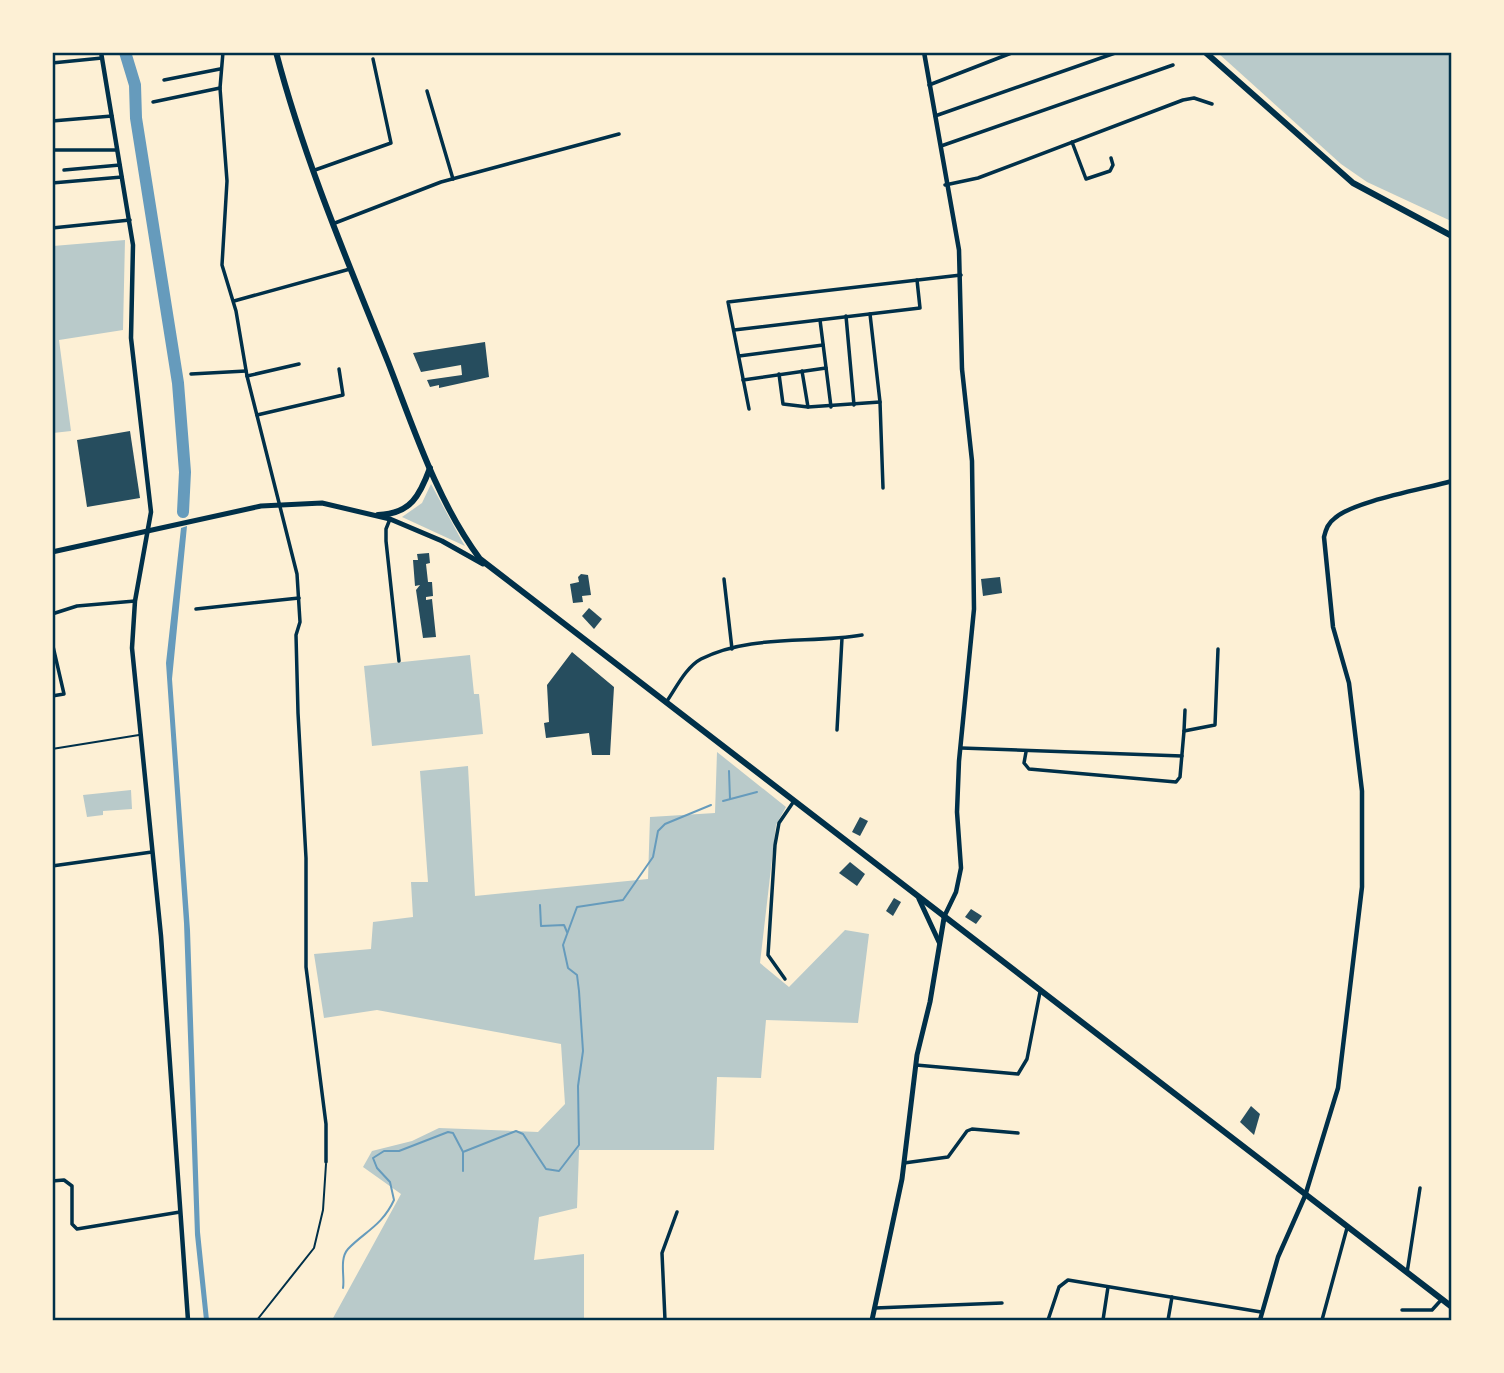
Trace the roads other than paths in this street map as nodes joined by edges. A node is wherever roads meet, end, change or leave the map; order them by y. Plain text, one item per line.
1 (223, 52) edge
2 (276, 52) edge
3 (924, 52) edge
4 (1014, 52) edge
5 (1118, 52) edge
6 (1205, 52) edge
7 (101, 55) edge
8 (373, 59) dead end
9 (52, 63) edge
10 (1172, 65) dead end
11 (220, 69) junction
12 (163, 80) dead end
13 (929, 85) junction
14 (220, 88) junction
15 (427, 91) dead end
16 (153, 102) dead end
17 (1212, 104) dead end
18 (112, 116) junction
19 (934, 116) junction
20 (52, 121) edge
21 (618, 134) dead end
22 (1072, 142) junction
23 (939, 147) junction
24 (52, 150) edge
25 (118, 150) junction
26 (1111, 158) dead end
27 (120, 164) junction
28 (64, 170) dead end
29 (313, 171) junction
30 (122, 177) junction
31 (453, 180) junction
32 (52, 183) edge
33 (945, 185) junction
34 (130, 220) junction
35 (332, 224) junction
36 (52, 228) edge
37 (1451, 236) edge
38 (351, 269) junction
39 (961, 275) junction
40 (917, 280) junction
41 (234, 301) junction
42 (870, 314) junction
43 (846, 317) junction
44 (820, 320) junction
45 (734, 330) junction
46 (823, 345) junction
47 (739, 356) junction
48 (299, 364) dead end
49 (826, 368) junction
50 (340, 369) dead end
51 (802, 371) junction
52 (247, 373) junction
53 (191, 374) dead end
54 (779, 374) junction
55 (743, 380) junction
56 (880, 402) junction
57 (854, 405) junction
58 (808, 407) junction
59 (831, 407) junction
60 (749, 409) dead end
61 (257, 415) junction
62 (430, 468) junction
63 (1451, 481) edge
64 (883, 488) dead end
65 (280, 504) junction
66 (379, 515) junction
67 (390, 519) junction
68 (148, 529) junction
69 (52, 552) edge
70 (488, 567) junction
71 (724, 579) dead end
72 (299, 598) junction
73 (135, 601) junction
74 (196, 609) dead end
75 (52, 614) edge
76 (862, 635) dead end
77 (842, 638) junction
78 (52, 642) edge
79 (732, 649) junction
80 (1218, 649) dead end
81 (399, 661) dead end
82 (52, 696) edge
83 (666, 703) junction
84 (1185, 710) dead end
85 (836, 730) dead end
86 (1184, 731) junction
87 (140, 735) junction
88 (961, 748) junction
89 (52, 749) edge
90 (1026, 752) junction
91 (1182, 756) junction
92 (794, 801) junction
93 (152, 852) junction
94 (52, 866) edge
95 (919, 899) junction
96 (944, 918) junction
97 (940, 948) junction
98 (785, 979) dead end
99 (1040, 992) junction
100 (916, 1065) junction
101 (1018, 1133) dead end
102 (326, 1162) joint
103 (904, 1163) junction
104 (52, 1181) edge
105 (1420, 1188) dead end
106 (1305, 1196) junction
107 (180, 1212) junction
108 (677, 1212) dead end
109 (1347, 1226) junction
110 (1407, 1273) junction
111 (1108, 1287) junction
112 (1172, 1297) junction
113 (1442, 1300) junction
114 (1002, 1303) dead end
115 (1451, 1307) edge
116 (875, 1308) junction
117 (1402, 1310) dead end
118 (1261, 1312) junction
119 (188, 1321) edge
120 (257, 1321) edge
121 (665, 1321) edge
122 (872, 1321) edge
123 (1048, 1321) edge
124 (1103, 1321) edge
125 (1168, 1321) edge
126 (1260, 1321) edge
127 (1322, 1321) edge

1 - 11 street
2 - 29 main road
3 - 13 street
4 - 13 street
5 - 19 street
6 - 37 main road
7 - 9 street
7 - 18 street
8 - 29 street
10 - 23 street
11 - 12 street
11 - 14 street
13 - 19 street
14 - 16 street
14 - 41 street
15 - 31 street
17 - 22 street
18 - 20 street
18 - 25 street
19 - 23 street
21 - 31 street
22 - 26 street
22 - 33 street
23 - 33 street
24 - 25 street
25 - 27 street
27 - 28 street
27 - 30 street
29 - 35 main road
30 - 32 street
30 - 34 street
31 - 35 street
33 - 39 street
34 - 36 street
34 - 68 street
35 - 38 main road
38 - 41 street
38 - 62 main road
39 - 40 street
39 - 88 street
40 - 42 street
40 - 45 street
41 - 52 street
42 - 43 street
42 - 56 street
43 - 44 street
43 - 57 street
44 - 45 street
44 - 46 street
45 - 47 street
46 - 47 street
46 - 49 street
47 - 55 street
48 - 52 street
49 - 51 street
49 - 59 street
50 - 61 street
51 - 54 street
51 - 58 street
52 - 53 street
52 - 61 street
54 - 55 street
54 - 58 street
55 - 60 street
56 - 57 street
56 - 64 street
57 - 59 street
58 - 59 street
61 - 65 street
62 - 66 main road
62 - 70 main road
63 - 106 street
65 - 66 main road
65 - 68 main road
65 - 72 street
66 - 67 main road
67 - 70 main road
67 - 81 street
68 - 69 main road
68 - 73 street
70 - 83 main road
71 - 79 street
72 - 74 street
72 - 102 street
73 - 75 street
73 - 87 street
76 - 77 street
77 - 79 street
77 - 85 street
78 - 82 street
79 - 83 street
80 - 86 street
83 - 92 main road
84 - 86 street
86 - 91 street
87 - 89 lane
87 - 93 street
88 - 90 street
88 - 96 street
90 - 91 street
90 - 91 street
92 - 95 main road
92 - 98 street
93 - 94 street
93 - 107 street
95 - 96 main road
95 - 97 main road
96 - 97 main road
96 - 99 main road
97 - 100 main road
99 - 100 street
99 - 106 main road
100 - 103 main road
101 - 103 street
102 - 120 lane
103 - 116 main road
104 - 107 street
105 - 110 street
106 - 109 main road
106 - 118 street
107 - 119 street
108 - 121 street
109 - 110 main road
109 - 127 street
110 - 113 main road
111 - 112 street
111 - 123 street
111 - 124 street
112 - 118 street
112 - 125 street
113 - 115 main road
113 - 117 street
114 - 116 street
116 - 122 main road
118 - 126 street

